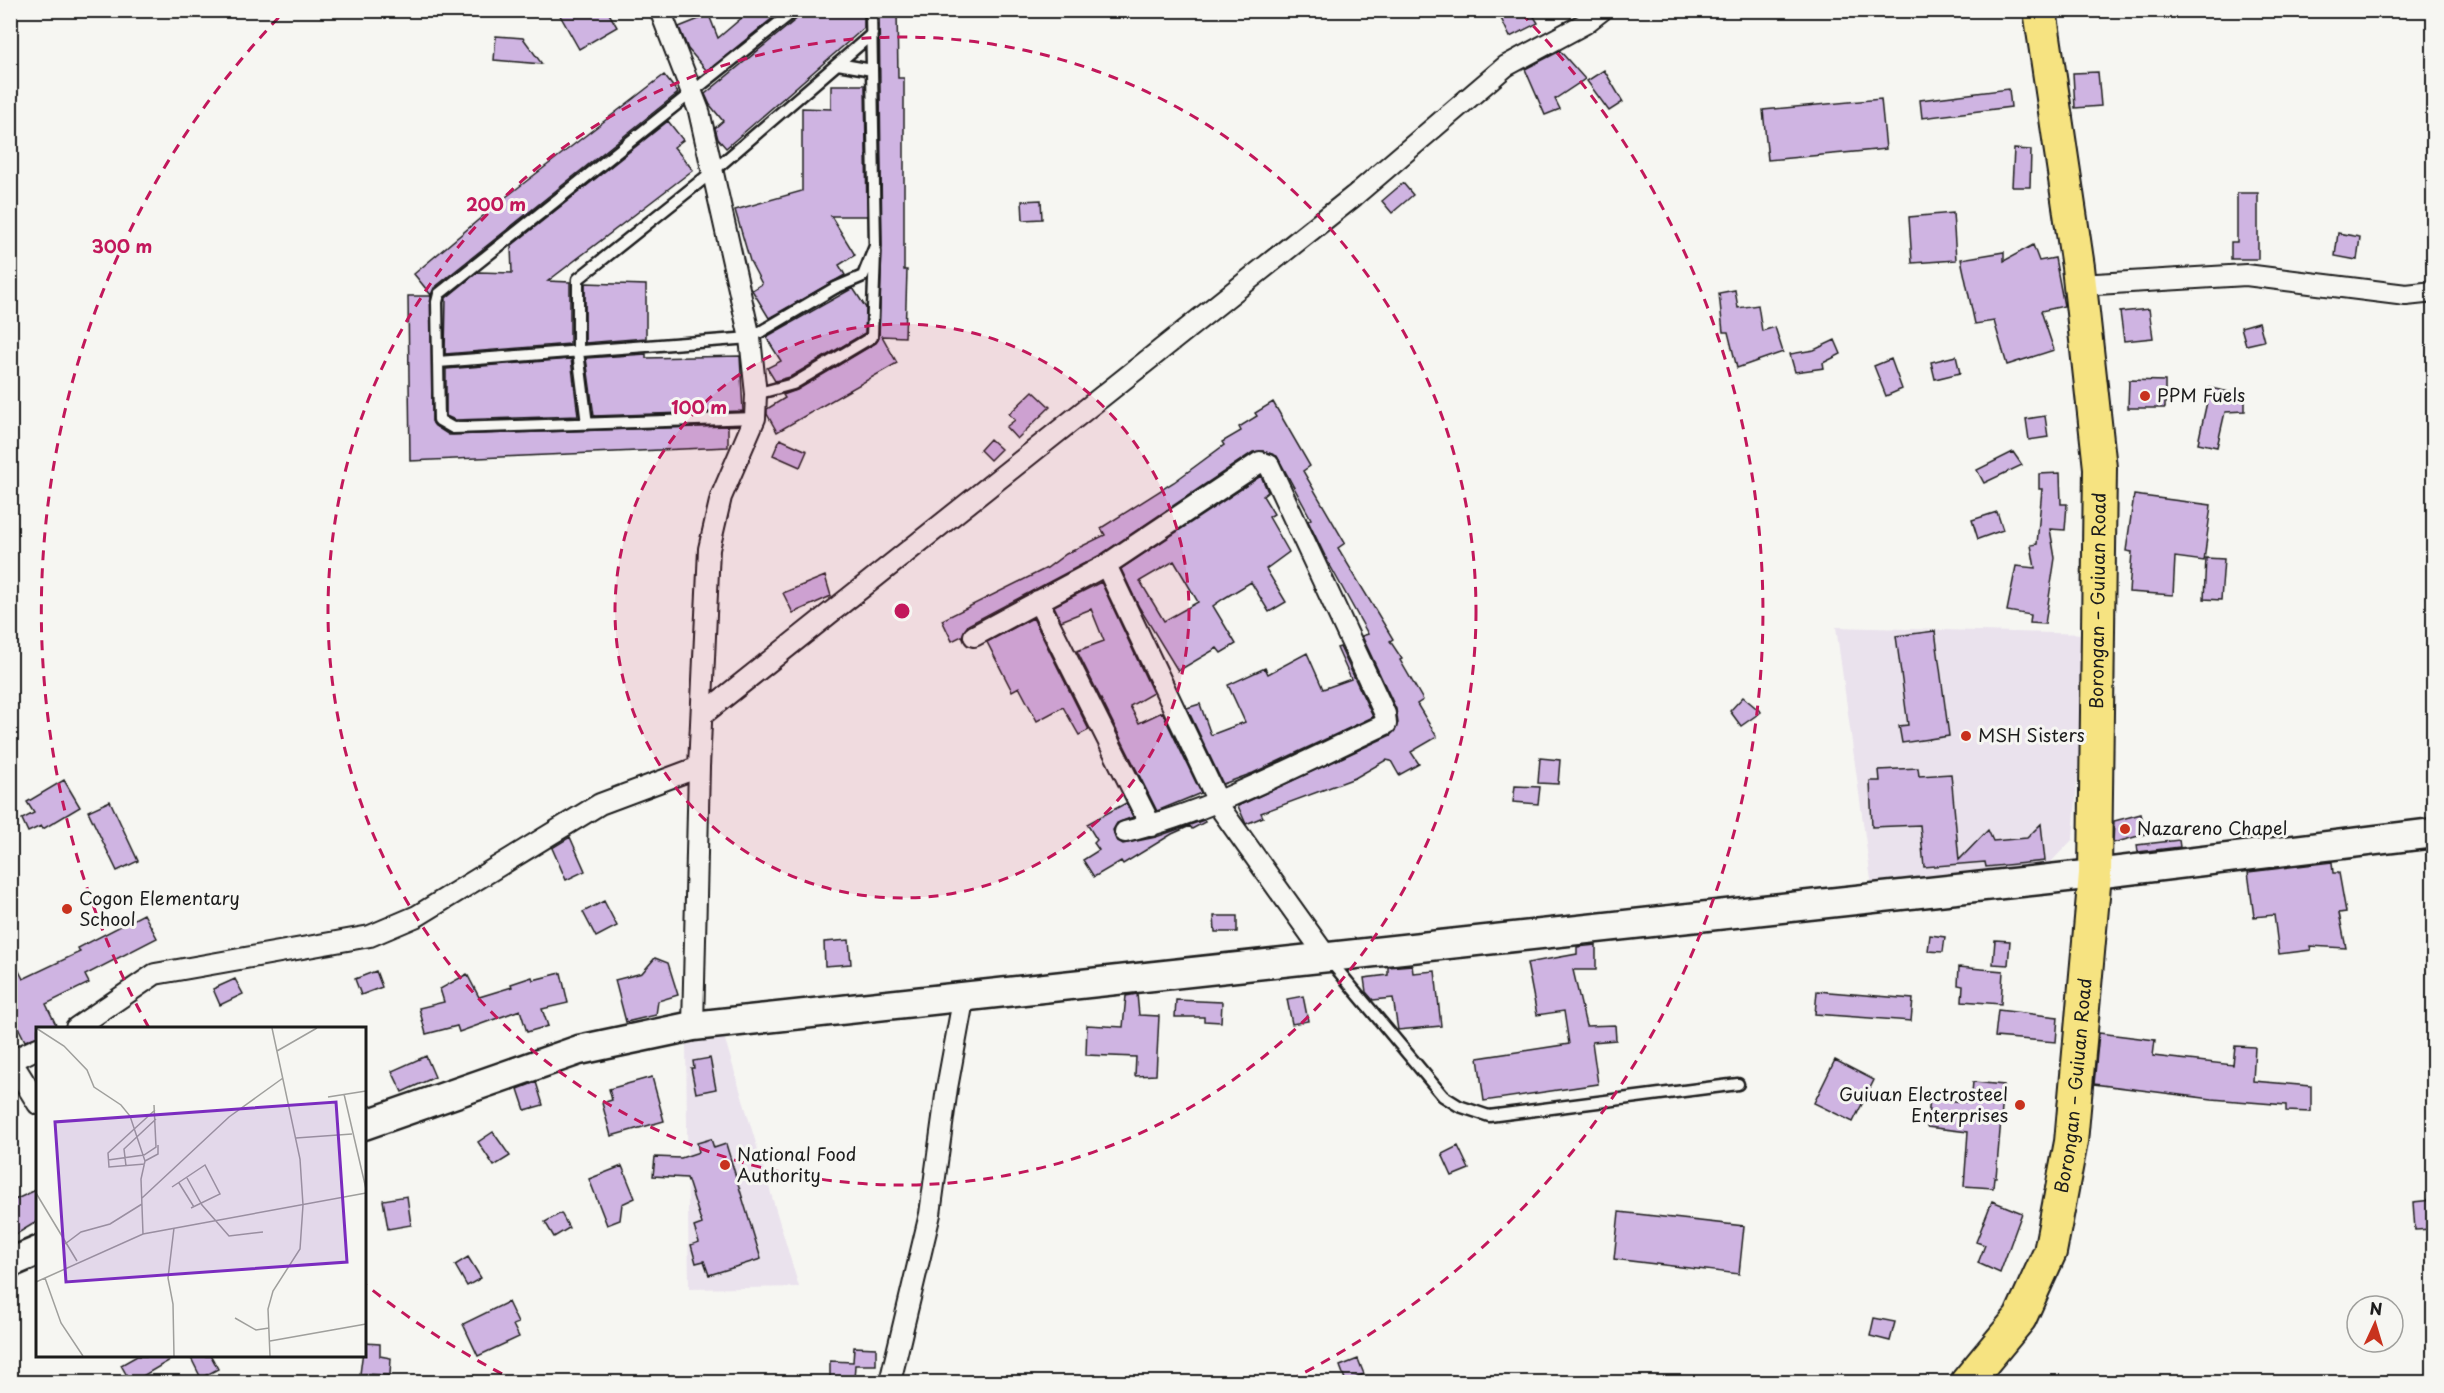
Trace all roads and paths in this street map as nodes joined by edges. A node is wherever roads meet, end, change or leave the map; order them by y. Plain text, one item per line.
1 (660, 10) edge
2 (795, 10) edge
3 (871, 10) edge
4 (1602, 10) edge
5 (2040, 10) edge
6 (872, 34) junction
7 (838, 64) junction
8 (872, 70) junction
9 (692, 93) junction
10 (712, 172) junction
11 (875, 246) junction
12 (2080, 285) junction
13 (2433, 292) edge
14 (750, 338) junction
15 (578, 352) junction
16 (438, 362) junction
17 (756, 394) junction
18 (755, 418) junction
19 (587, 423) junction
20 (1106, 565) junction
21 (1038, 602) junction
22 (974, 636) dead end
23 (702, 715) junction
24 (699, 767) junction
25 (1218, 801) junction
26 (1151, 826) junction
27 (1125, 832) dead end
28 (2433, 833) edge
29 (2095, 874) junction
30 (1326, 956) junction
31 (964, 995) junction
32 (693, 1026) junction
33 (79, 1027) edge
34 (36, 1049) edge
35 (11, 1060) edge
36 (1738, 1084) dead end
37 (36, 1101) edge
38 (366, 1124) edge
39 (36, 1252) edge
40 (10, 1263) edge
41 (890, 1383) edge
42 (1967, 1383) edge

1 - 9 street
2 - 9 lane
3 - 6 lane
4 - 23 street
5 - 12 main road, Borongan – Guiuan Road
6 - 7 lane
6 - 8 lane
7 - 8 lane
7 - 10 lane
8 - 11 lane
9 - 10 street
9 - 16 lane
10 - 14 street
10 - 15 lane
11 - 14 lane
11 - 17 lane
12 - 13 street
12 - 29 main road, Borongan – Guiuan Road
14 - 15 lane
14 - 17 street
15 - 16 lane
15 - 19 lane
16 - 19 lane
17 - 18 street
18 - 19 lane
18 - 23 street
20 - 21 street
20 - 25 street
20 - 25 street
21 - 22 street
21 - 26 street
23 - 24 street
24 - 32 street
24 - 33 street
25 - 26 street
25 - 30 street
26 - 27 street
28 - 29 street
29 - 30 street
29 - 42 main road, Borongan – Guiuan Road
30 - 31 street
30 - 36 lane
31 - 32 street
31 - 41 street
32 - 38 street
34 - 35 street
35 - 37 street
39 - 40 street

